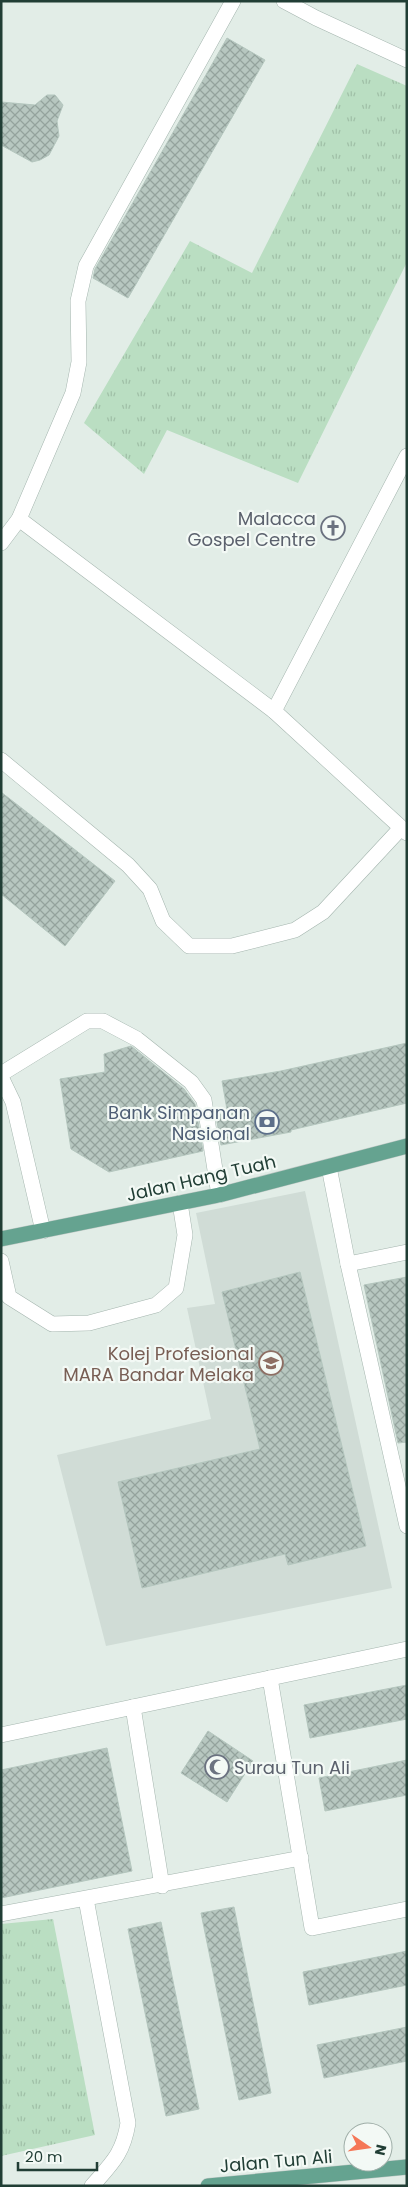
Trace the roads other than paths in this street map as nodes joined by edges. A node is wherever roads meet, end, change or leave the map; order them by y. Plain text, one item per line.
1 (233, 1) edge
2 (284, 1) edge
3 (405, 56) edge
4 (407, 456) edge
5 (19, 518) junction
6 (1, 543) edge
7 (274, 711) junction
8 (1, 760) edge
9 (404, 830) edge
10 (1, 1076) edge
11 (407, 1146) edge
12 (329, 1167) junction
13 (219, 1195) junction
14 (180, 1203) junction
15 (43, 1231) junction
16 (1, 1239) edge
17 (407, 1252) edge
18 (1, 1261) edge
19 (348, 1264) junction
20 (407, 1526) edge
21 (407, 1649) edge
22 (270, 1678) junction
23 (133, 1707) junction
24 (1, 1735) edge
25 (301, 1858) junction
26 (162, 1886) junction
27 (86, 1899) junction
28 (407, 1909) edge
29 (1, 1914) edge
30 (407, 2167) edge
31 (92, 2186) edge
32 (208, 2186) edge

1 - 5 street
2 - 3 street
4 - 7 street
5 - 6 street
5 - 7 street
7 - 9 street
8 - 9 street
10 - 13 street
10 - 15 street
11 - 12 main road, Jalan Hang Tuah
12 - 13 main road, Jalan Hang Tuah
12 - 19 street
13 - 14 main road, Jalan Hang Tuah
14 - 15 main road, Jalan Hang Tuah
14 - 18 street
15 - 16 main road, Jalan Hang Tuah
17 - 19 street
19 - 20 street
21 - 22 street
22 - 23 street
22 - 25 street
23 - 24 street
23 - 26 street
25 - 26 street
25 - 28 street
26 - 27 street
27 - 29 street
27 - 31 street
30 - 32 main road, Jalan Tun Ali

